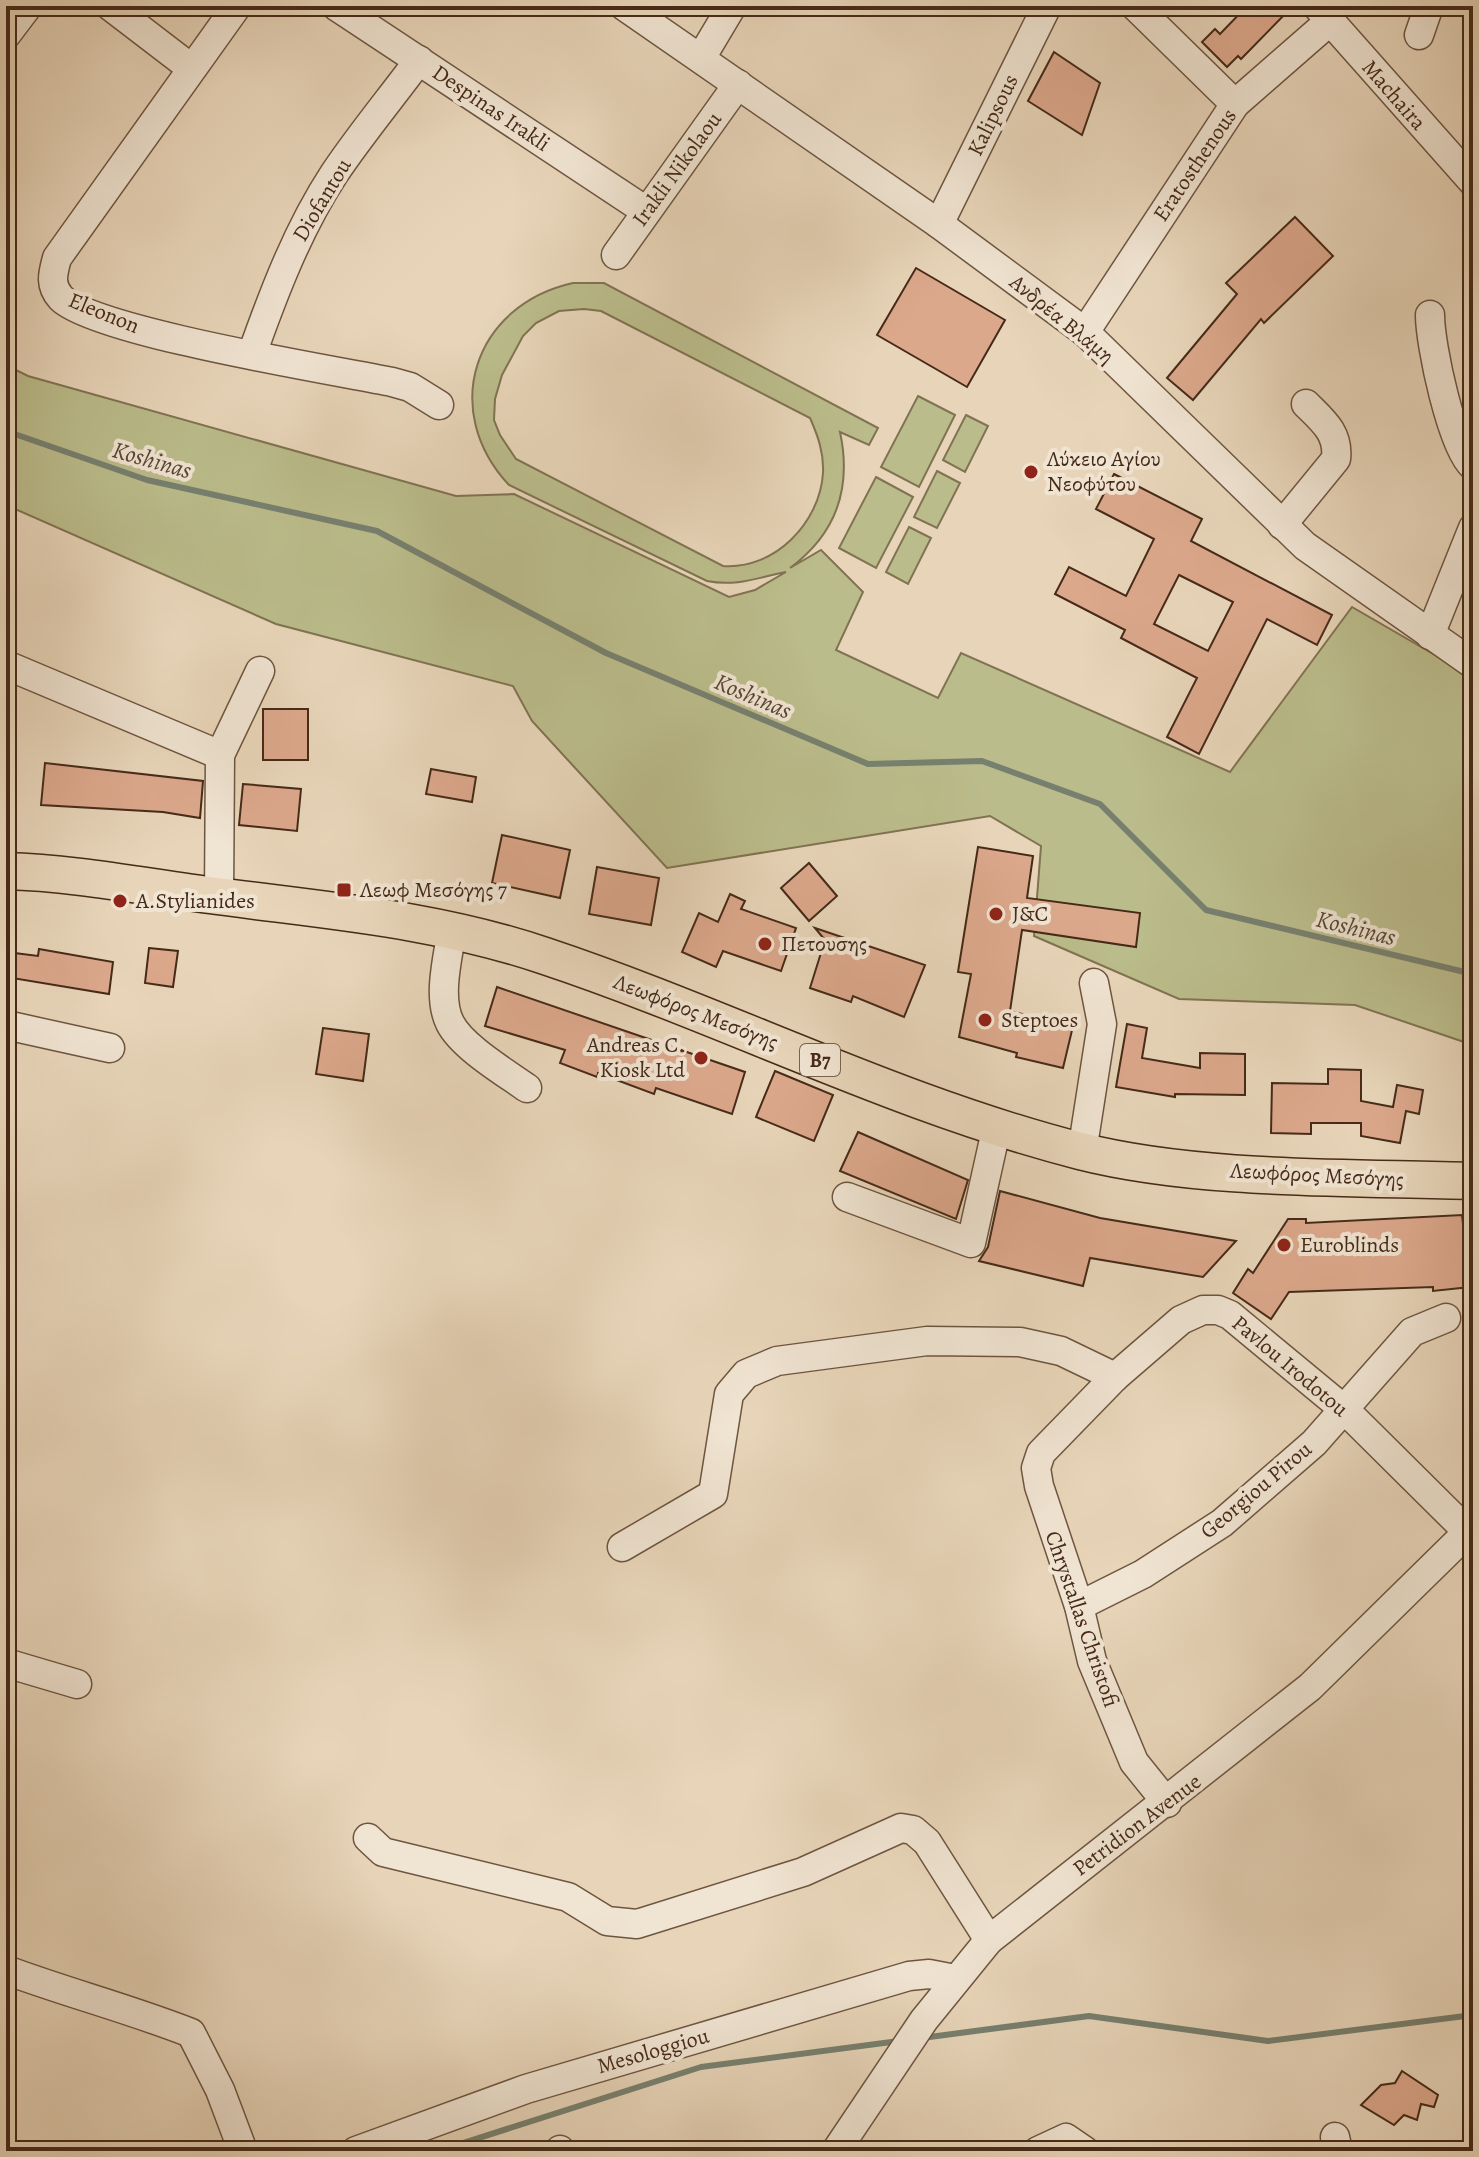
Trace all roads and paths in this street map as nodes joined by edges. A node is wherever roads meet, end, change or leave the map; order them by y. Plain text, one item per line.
1 (28, 6) edge
2 (110, 6) edge
3 (237, 6) edge
4 (336, 6) edge
5 (624, 6) edge
6 (732, 6) edge
7 (1047, 6) edge
8 (1135, 6) edge
9 (1429, 6) edge
10 (1324, 13) edge
11 (6, 35) edge
12 (1419, 35) dead end
13 (701, 58) junction
14 (419, 60) junction
15 (191, 68) junction
16 (738, 84) junction
17 (1235, 104) junction
18 (1473, 182) edge
19 (646, 211) junction
20 (939, 224) junction
21 (616, 255) dead end
22 (1430, 315) dead end
23 (1085, 332) junction
24 (252, 354) junction
25 (1306, 404) dead end
26 (439, 405) dead end
27 (1473, 466) edge
28 (1282, 525) junction
29 (1473, 528) edge
30 (1430, 635) junction
31 (1473, 664) edge
32 (6, 665) edge
33 (260, 671) dead end
34 (220, 755) junction
35 (6, 871) edge
36 (219, 897) junction
37 (452, 930) junction
38 (1094, 983) dead end
39 (6, 1025) edge
40 (110, 1048) dead end
41 (527, 1088) dead end
42 (997, 1126) junction
43 (1082, 1152) junction
44 (1473, 1181) edge
45 (847, 1197) dead end
46 (1446, 1318) dead end
47 (1115, 1377) junction
48 (1346, 1411) junction
49 (1036, 1468) joint
50 (1471, 1529) edge
51 (622, 1547) dead end
52 (1079, 1606) junction
53 (6, 1663) edge
54 (77, 1684) dead end
55 (1167, 1803) junction
56 (368, 1838) dead end
57 (989, 1940) junction
58 (6, 1970) edge
59 (950, 1986) junction
60 (243, 2151) edge
61 (356, 2151) edge
62 (836, 2151) edge
63 (1038, 2151) edge
64 (1085, 2151) edge

1 - 11 street
2 - 15 street
3 - 15 street, Eleonon
4 - 14 street, Despinas Irakli
5 - 13 street, Ανδρέα Βλάμη
6 - 13 street
7 - 20 street, Kalipsous
8 - 17 street
9 - 12 street
10 - 17 street, Eratosthenous
10 - 18 street, Machaira
13 - 16 street, Ανδρέα Βλάμη
14 - 19 street, Despinas Irakli
14 - 24 street, Diofantou
15 - 24 street, Eleonon
16 - 19 street, Irakli Nikolaou
16 - 20 street, Ανδρέα Βλάμη
17 - 23 street, Eratosthenous
19 - 21 street, Irakli Nikolaou
20 - 23 street, Ανδρέα Βλάμη
22 - 27 street
23 - 28 street, Ανδρέα Βλάμη
24 - 26 street, Eleonon
25 - 28 street
28 - 30 street, Ανδρέα Βλάμη
29 - 30 street
30 - 31 street, Ανδρέα Βλάμη
32 - 34 street
33 - 34 street
34 - 36 street
35 - 36 main road, Λεωφόρος Μεσόγης / B7
36 - 37 main road, Λεωφόρος Μεσόγης / B7
37 - 41 street
37 - 42 main road, Λεωφόρος Μεσόγης / B7
38 - 43 street
39 - 40 street
42 - 43 main road, Λεωφόρος Μεσόγης / B7
42 - 45 street
43 - 44 main road, Λεωφόρος Μεσόγης / B7
46 - 48 street, Georgiou Pirou
47 - 48 street, Pavlou Irodotou
47 - 49 street, Pavlou Irodotou
47 - 51 street
48 - 50 street, Pavlou Irodotou
48 - 52 street, Georgiou Pirou
49 - 52 street, Chrystallas Christofi
50 - 55 street, Petridion Avenue
52 - 55 street, Chrystallas Christofi
53 - 54 street
55 - 57 street, Petridion Avenue
56 - 57 street
57 - 59 street, Petridion Avenue
58 - 60 street
59 - 61 street, Mesologgiou
59 - 62 street, Petridion Avenue
63 - 64 street

